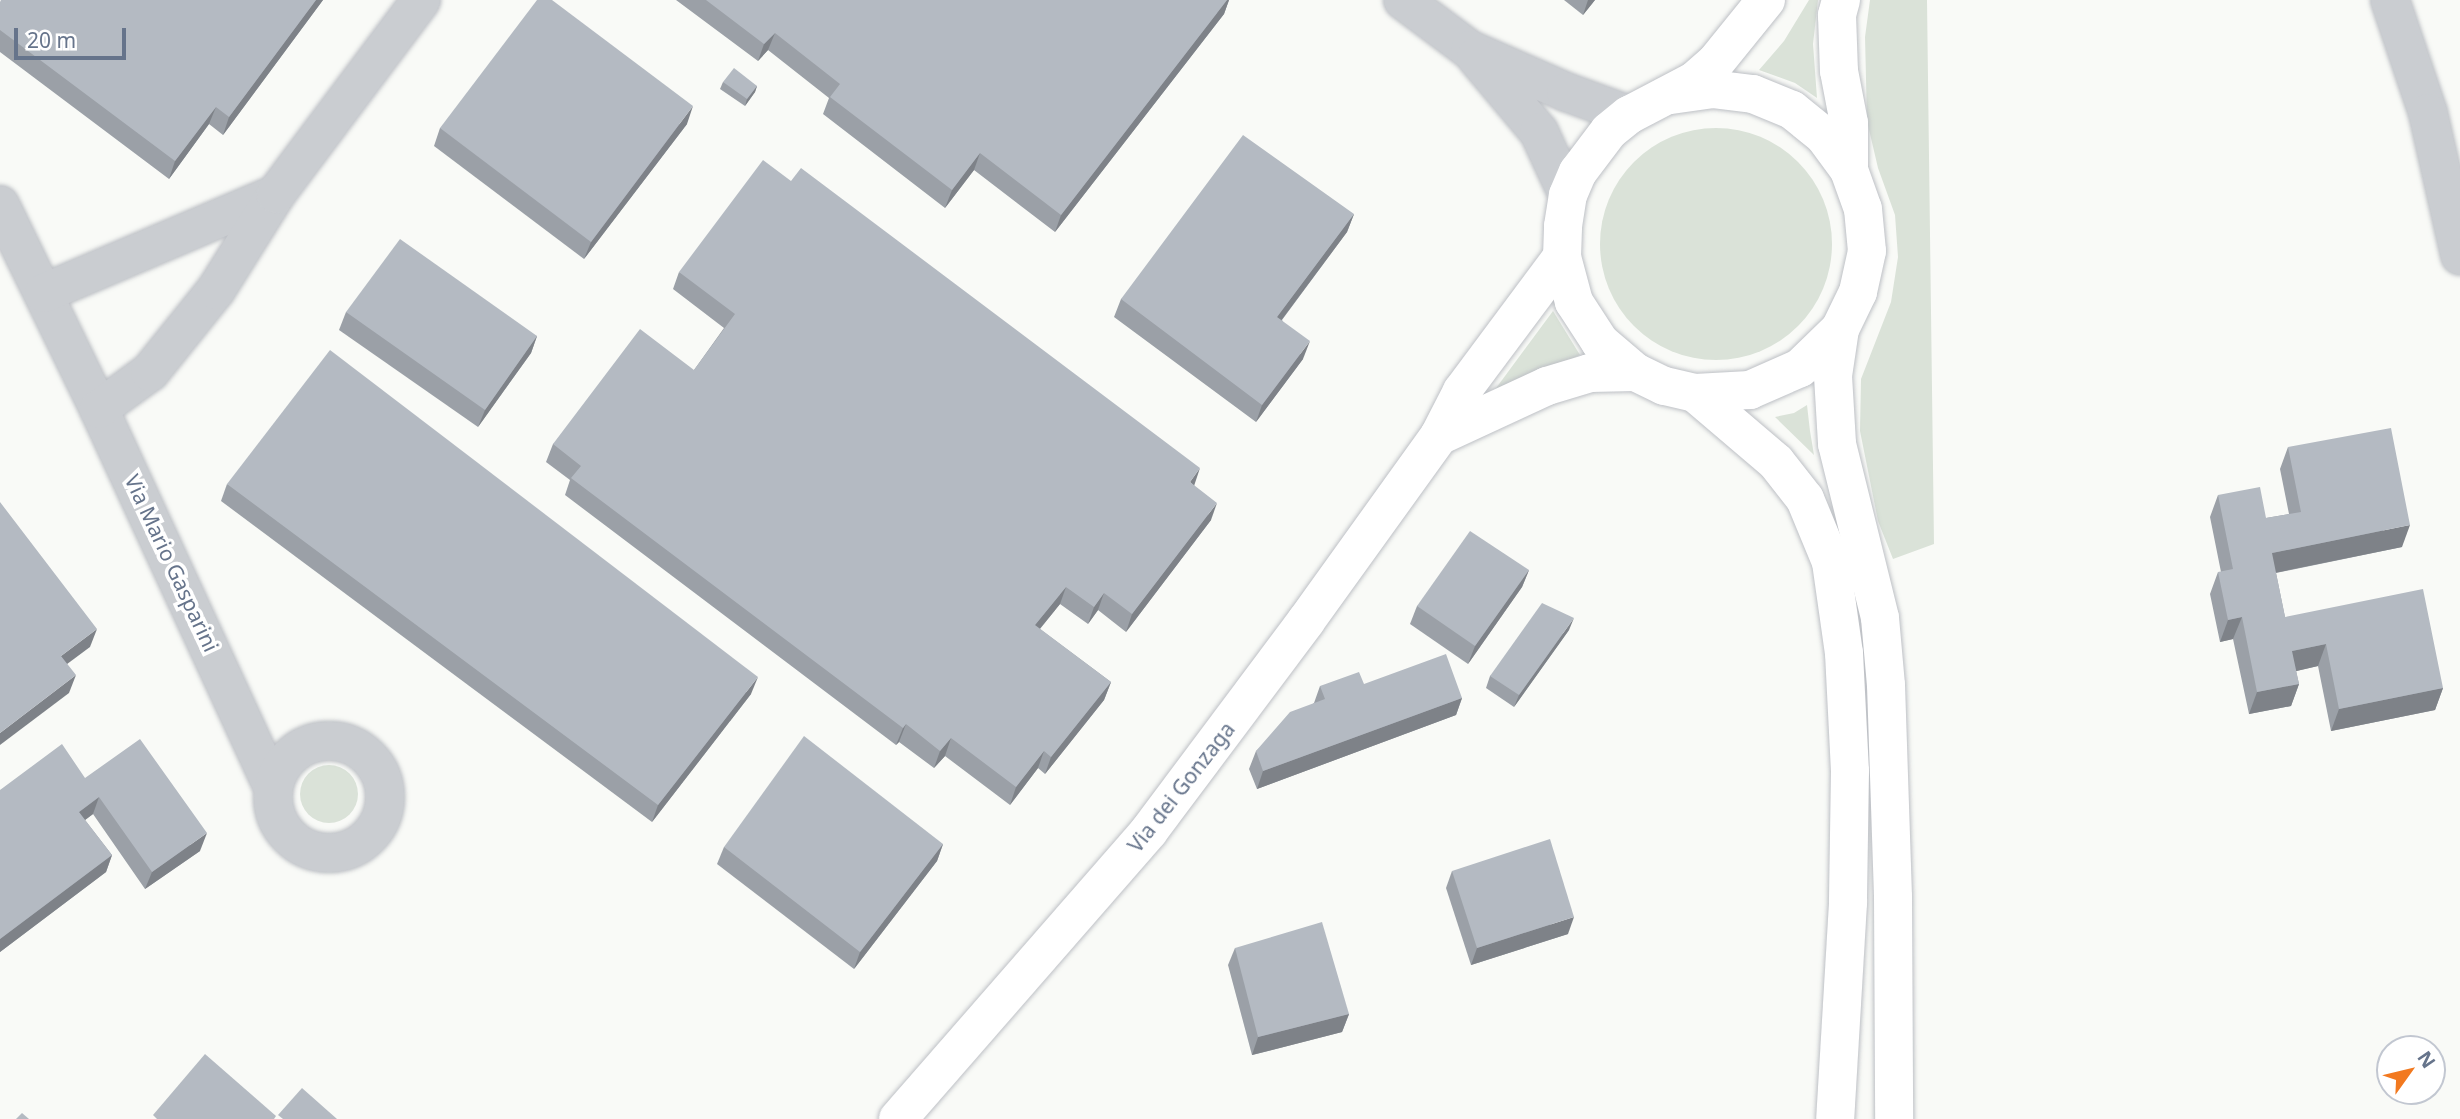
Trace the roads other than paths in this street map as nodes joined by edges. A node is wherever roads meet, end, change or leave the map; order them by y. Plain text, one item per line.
1 (421, 0) edge
2 (1403, 0) edge
3 (1766, 0) edge
4 (1841, 0) edge
5 (2390, 0) edge
6 (1470, 50) junction
7 (1671, 95) junction
8 (1629, 115) junction
9 (1849, 170) junction
10 (276, 194) junction
11 (1569, 195) junction
12 (0, 205) edge
13 (2460, 254) edge
14 (1562, 257) junction
15 (44, 293) junction
16 (1840, 329) junction
17 (1635, 372) junction
18 (1695, 393) junction
19 (99, 409) junction
20 (1439, 436) junction
21 (244, 718) junction
22 (297, 750) junction
23 (273, 787) junction
24 (898, 1119) edge
25 (1835, 1119) edge
26 (1894, 1119) edge

1 - 10 street
2 - 6 street
3 - 7 main road, Via dei Gonzaga
4 - 9 main road, Via dei Gonzaga
5 - 13 street
6 - 8 street
6 - 11 street
7 - 8 main road, Via dei Gonzaga
7 - 9 main road, Via dei Gonzaga
8 - 11 main road, Via dei Gonzaga
9 - 16 main road, Via dei Gonzaga
10 - 15 street
10 - 19 street
11 - 14 main road, Via dei Gonzaga
12 - 15 street, Via Mario Gasparini
14 - 17 main road, Via dei Gonzaga
14 - 20 main road, Via dei Gonzaga
15 - 19 street, Via Mario Gasparini
16 - 18 main road, Via dei Gonzaga
16 - 26 main road
17 - 18 main road, Via dei Gonzaga
17 - 20 main road, Via dei Gonzaga
18 - 25 main road
19 - 21 street, Via Mario Gasparini
20 - 24 main road, Via dei Gonzaga
21 - 22 street
21 - 23 street, Via Mario Gasparini
22 - 23 street
22 - 23 street, Via Mario Gasparini

